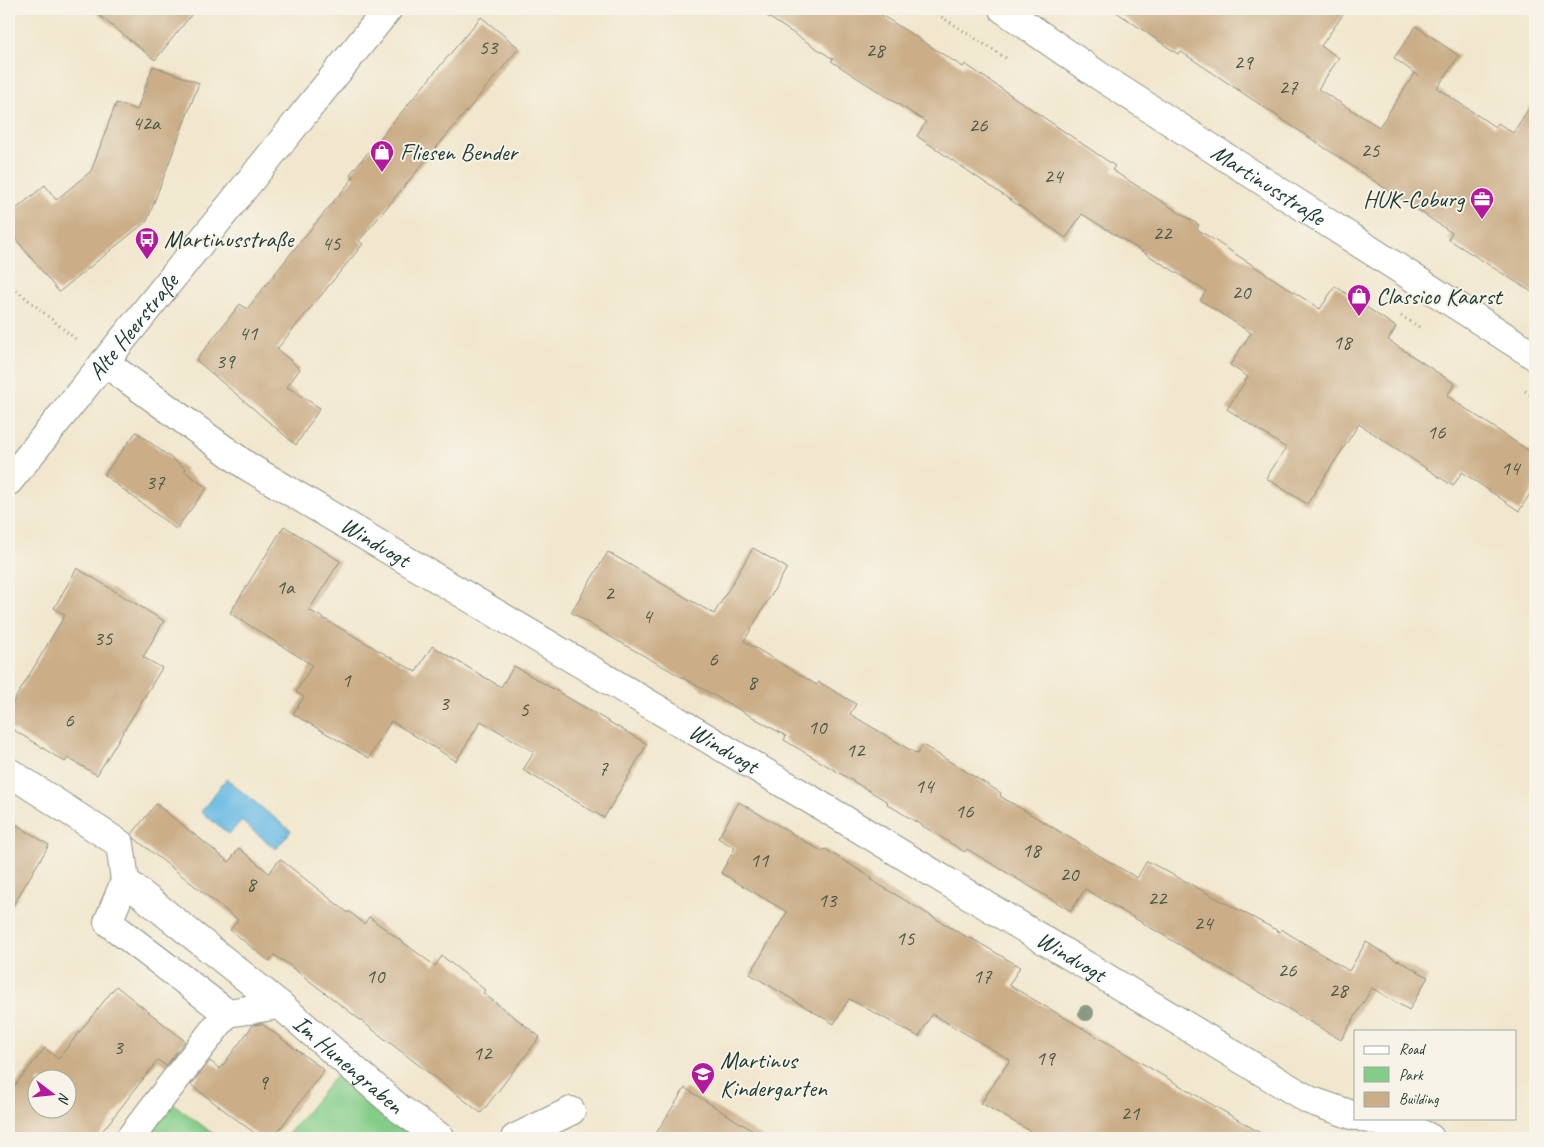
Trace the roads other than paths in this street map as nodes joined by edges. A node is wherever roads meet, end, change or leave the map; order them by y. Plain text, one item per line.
1 (388, 9) edge
2 (1003, 9) edge
3 (1535, 356) edge
4 (104, 362) junction
5 (9, 481) edge
6 (9, 772) edge
7 (125, 881) junction
8 (280, 1005) junction
9 (227, 1013) junction
10 (571, 1110) dead end
11 (1354, 1116) edge
12 (1372, 1120) edge
13 (130, 1138) edge
14 (441, 1138) edge
15 (515, 1138) edge
16 (1430, 1138) edge

1 - 4 street, Alte Heerstraße
2 - 3 street, Martinusstraße
4 - 5 street, Alte Heerstraße
4 - 11 street, Windvogt
6 - 7 street
7 - 8 street, Im Hunengraben
7 - 9 street
8 - 9 street, Im Hunengraben
8 - 14 street, Im Hunengraben
9 - 13 street
10 - 15 street
12 - 16 street

